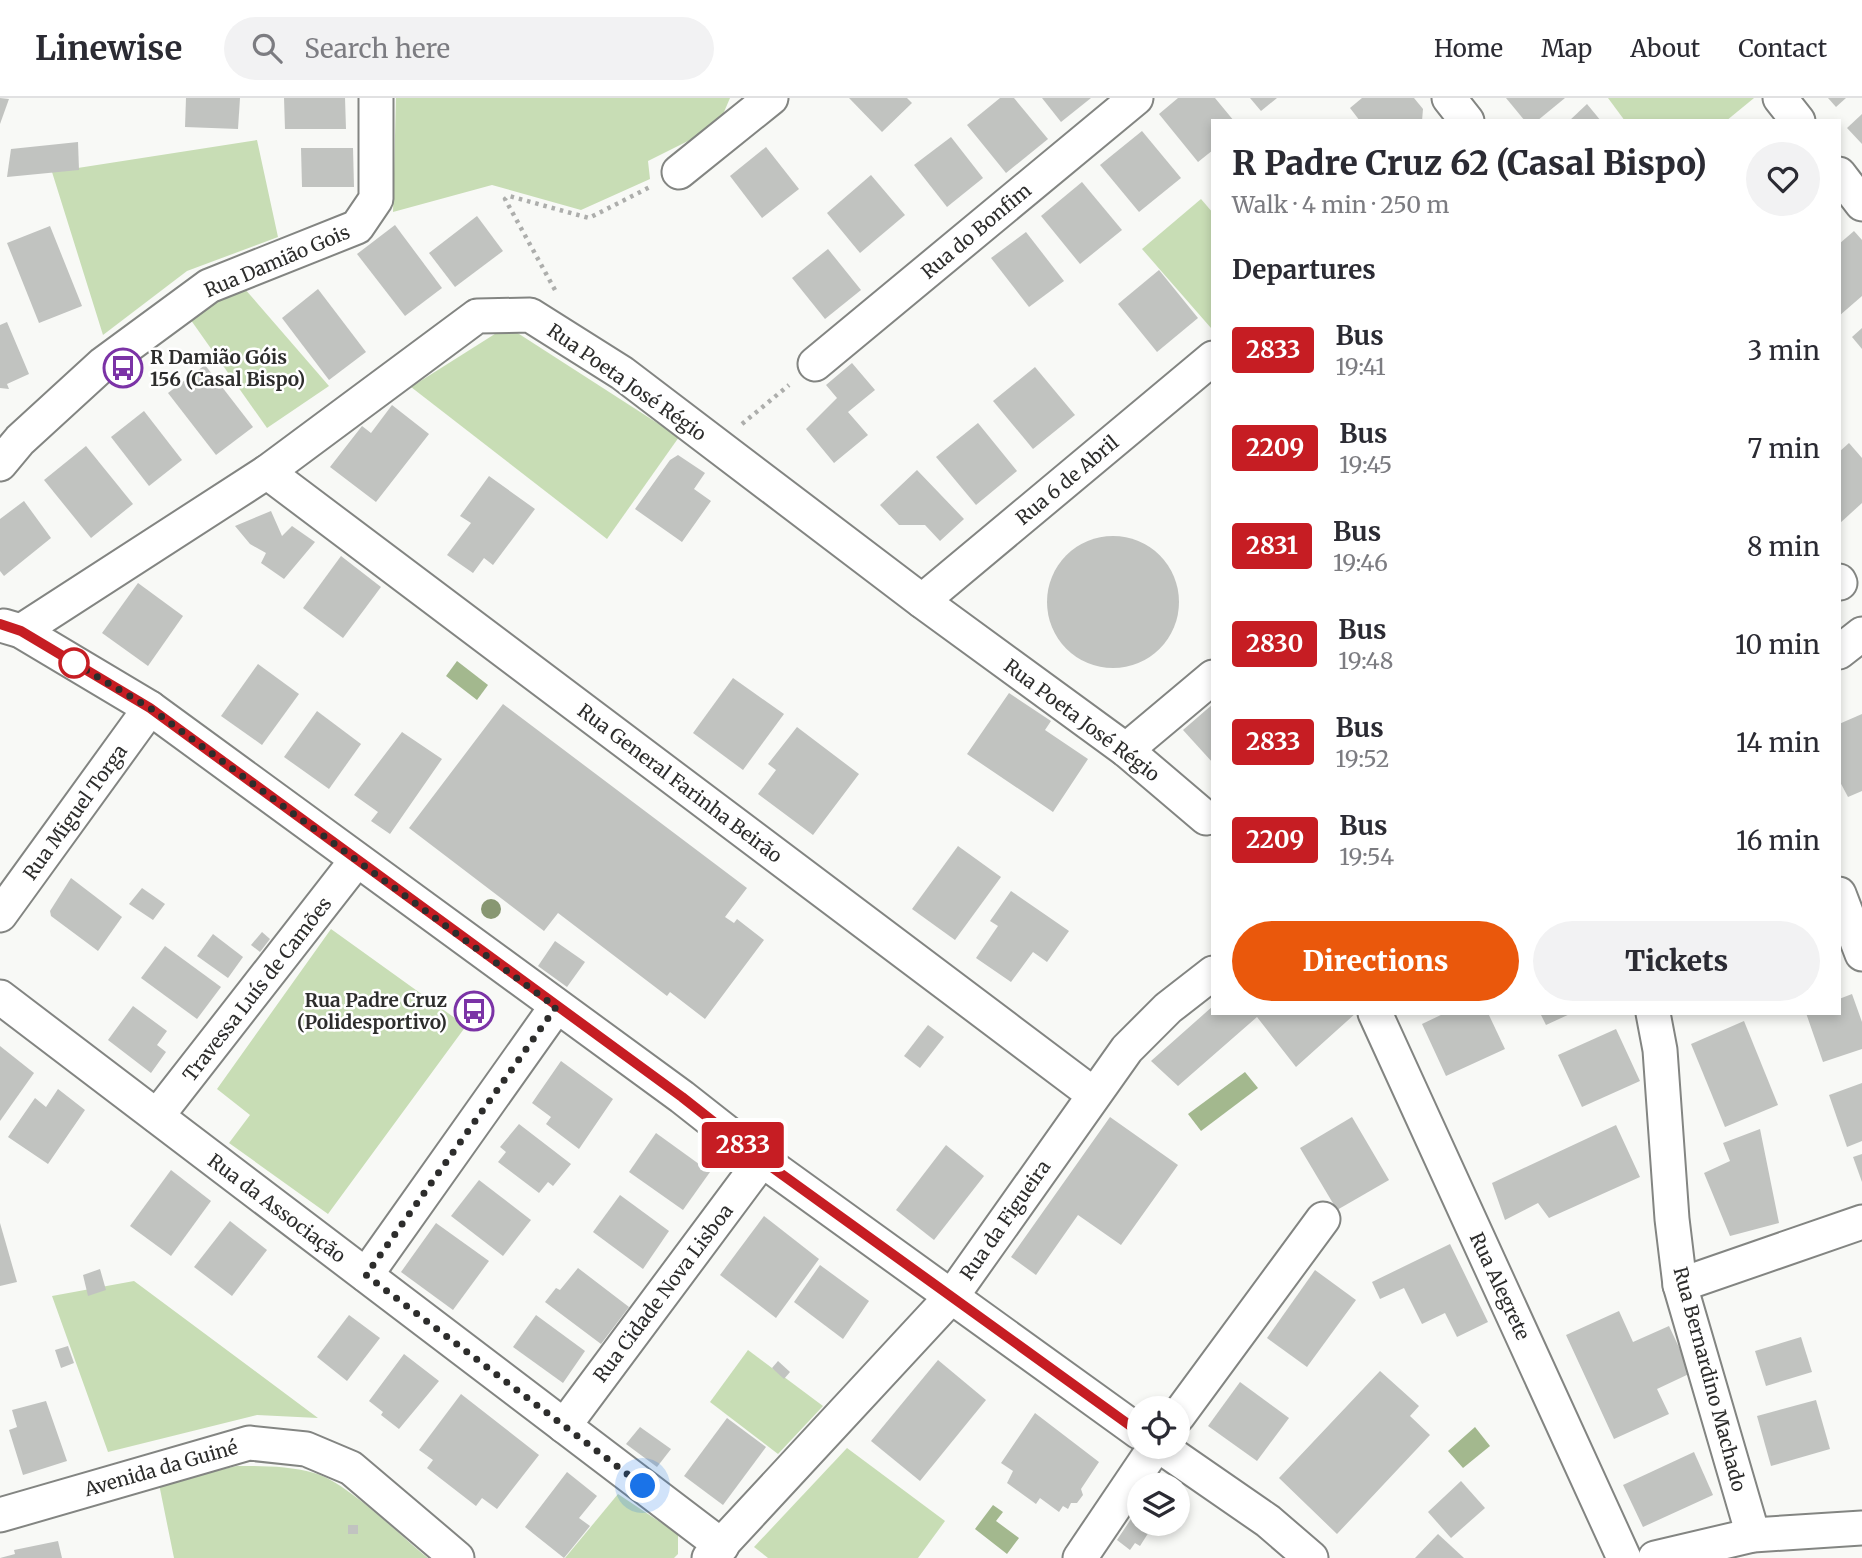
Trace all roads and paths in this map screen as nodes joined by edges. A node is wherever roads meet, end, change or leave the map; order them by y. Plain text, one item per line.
1 (376, 98) edge
2 (771, 98) edge
3 (1136, 98) edge
4 (1448, 98) edge
5 (1780, 98) edge
6 (1465, 119) edge
7 (1796, 119) edge
8 (679, 172) joint
9 (1841, 177) edge
10 (1862, 204) edge
11 (557, 294) dead end
12 (1211, 360) edge
13 (815, 364) joint
14 (717, 444) junction
15 (0, 464) edge
16 (267, 472) junction
17 (922, 601) junction
18 (10, 628) edge
19 (1862, 635) edge
20 (1841, 651) edge
21 (1211, 679) edge
22 (150, 708) junction
23 (1126, 750) junction
24 (1206, 818) dead end
25 (356, 861) junction
26 (1841, 899) edge
27 (0, 915) edge
28 (1862, 954) edge
29 (1211, 975) edge
30 (0, 997) edge
31 (556, 1007) junction
32 (1376, 1015) edge
33 (1653, 1015) edge
34 (1093, 1094) junction
35 (156, 1116) junction
36 (762, 1160) junction
37 (1323, 1219) dead end
38 (1862, 1222) edge
39 (366, 1275) junction
40 (1680, 1285) junction
41 (952, 1296) junction
42 (1190, 1400) edge
43 (1127, 1423) edge
44 (564, 1426) junction
45 (1147, 1459) edge
46 (1178, 1459) edge
47 (0, 1515) edge
48 (1862, 1528) edge
49 (1753, 1535) junction
50 (715, 1552) edge
51 (457, 1558) edge
52 (1080, 1558) edge
53 (1311, 1558) edge
54 (1624, 1558) edge
55 (1655, 1558) edge

1 - 15 street, Rua Damião Gois
2 - 8 street
3 - 13 street, Rua do Bonfim
4 - 6 street
5 - 7 street
8 - 11 path
9 - 10 street
12 - 17 street, Rua 6 de Abril
13 - 14 path
14 - 16 street, Rua Poeta José Régio
14 - 17 street, Rua Poeta José Régio
16 - 18 street, Rua Poeta José Régio
16 - 34 street, Rua General Farinha Beirão
17 - 23 street, Rua Poeta José Régio
18 - 22 street
19 - 20 street
21 - 23 street
22 - 25 street
22 - 27 street, Rua Miguel Torga
23 - 24 street, Rua Poeta José Régio
25 - 31 street
25 - 35 street, Travessa Luís de Camões
26 - 28 street
29 - 34 street, Rua da Figueira
30 - 35 street, Rua da Associação
31 - 36 street
31 - 39 street
32 - 54 street, Rua Alegrete
33 - 40 street, Rua Bernardino Machado
34 - 41 street, Rua da Figueira
35 - 39 street, Rua da Associação
36 - 41 street
36 - 44 street, Rua Cidade Nova Lisboa
37 - 42 street
38 - 40 street
39 - 44 street, Rua da Associação
40 - 49 street, Rua Bernardino Machado
41 - 43 street
41 - 50 street, Rua da Figueira
44 - 50 street, Rua da Associação
45 - 52 street
46 - 53 street
47 - 51 street, Avenida da Guiné
48 - 49 street
49 - 55 street

